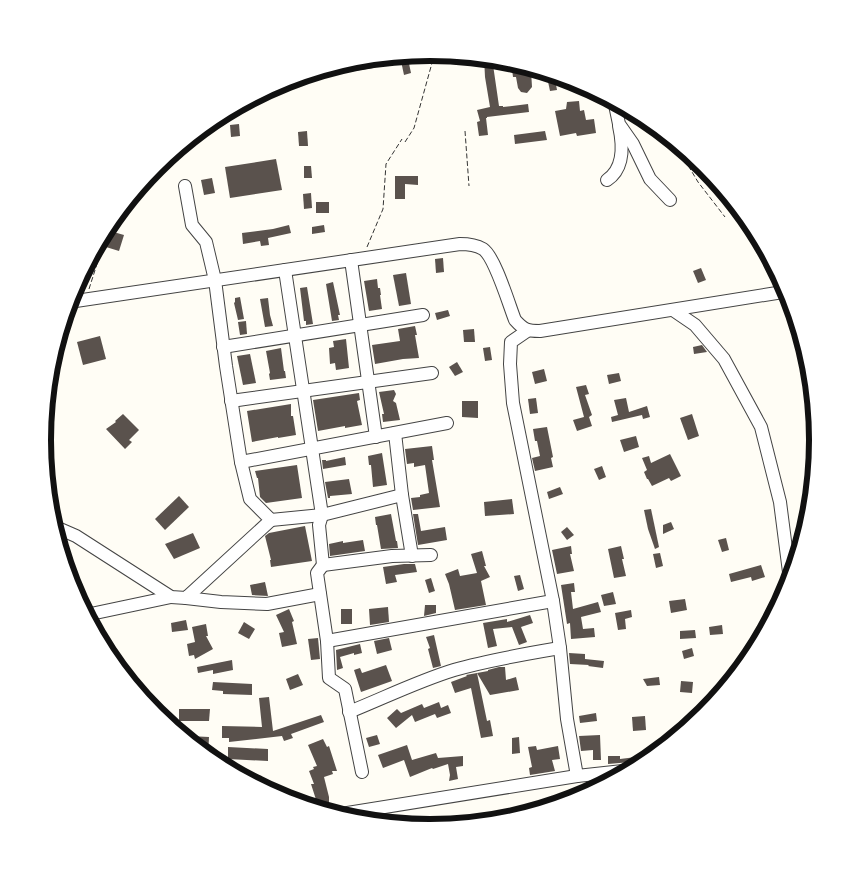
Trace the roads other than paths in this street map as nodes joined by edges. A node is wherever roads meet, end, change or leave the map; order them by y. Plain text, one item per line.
1 (616, 110) edge
2 (619, 124) junction
3 (607, 180) dead end
4 (185, 186) dead end
5 (670, 200) dead end
6 (357, 259) junction
7 (285, 270) junction
8 (215, 280) junction
9 (780, 292) edge
10 (78, 300) edge
11 (672, 310) junction
12 (423, 316) dead end
13 (360, 325) junction
14 (527, 331) junction
15 (295, 336) junction
16 (223, 347) junction
17 (432, 373) dead end
18 (369, 382) junction
19 (303, 392) junction
20 (231, 401) junction
21 (448, 424) dead end
22 (395, 433) junction
23 (376, 437) junction
24 (312, 449) junction
25 (241, 462) junction
26 (402, 495) junction
27 (322, 515) junction
28 (271, 520) junction
29 (62, 530) edge
30 (412, 556) junction
31 (431, 556) dead end
32 (323, 565) junction
33 (788, 566) edge
34 (320, 594) junction
35 (171, 597) junction
36 (186, 598) junction
37 (553, 601) junction
38 (93, 614) edge
39 (327, 641) junction
40 (560, 648) junction
41 (349, 712) junction
42 (362, 772) dead end
43 (612, 772) edge
44 (577, 776) junction
45 (356, 812) edge

1 - 2 street
2 - 3 street
2 - 5 street
4 - 8 street
6 - 7 street
6 - 13 street
6 - 14 street
7 - 8 street
7 - 15 street
8 - 10 street
8 - 16 street
9 - 11 street
11 - 14 street
11 - 33 street
12 - 13 street
13 - 15 street
13 - 18 street
14 - 37 street
15 - 16 street
15 - 19 street
16 - 20 street
17 - 18 street
18 - 19 street
18 - 23 street
19 - 20 street
19 - 24 street
20 - 25 street
21 - 22 street
22 - 23 street
22 - 26 street
23 - 24 street
24 - 25 street
24 - 27 street
25 - 28 street
26 - 27 street
26 - 30 street
27 - 28 street
27 - 32 street
28 - 36 street
29 - 35 street
30 - 31 street
30 - 32 street
32 - 34 street
34 - 36 street
34 - 39 street
35 - 36 street
35 - 38 street
37 - 39 street
37 - 40 street
39 - 41 street
40 - 41 street
40 - 44 street
41 - 42 street
43 - 44 street
44 - 45 street

